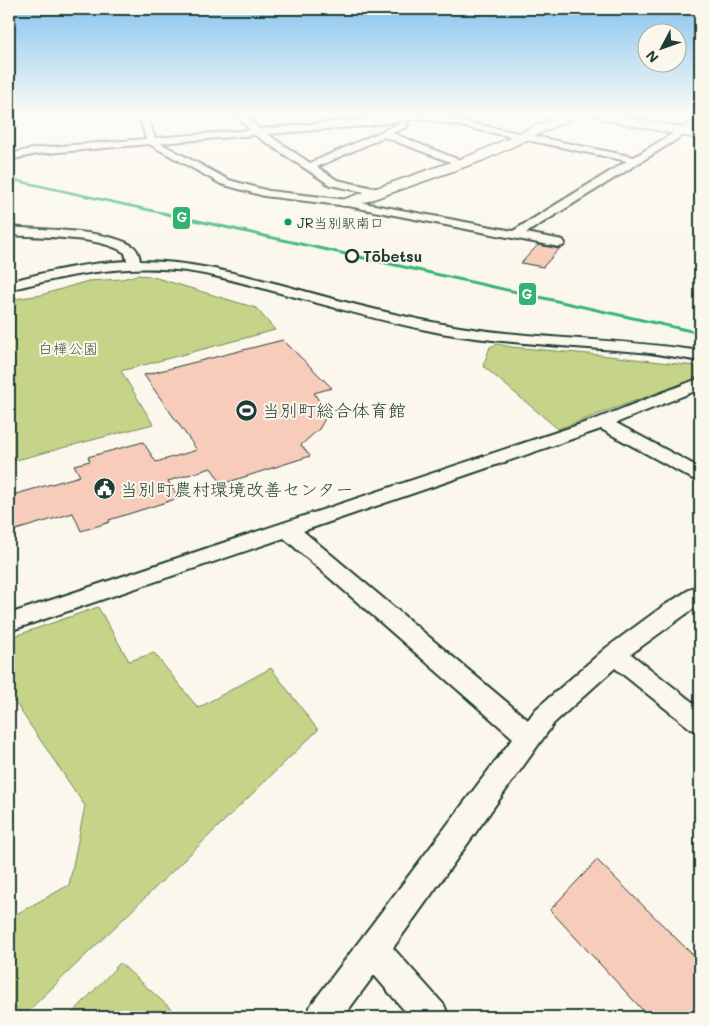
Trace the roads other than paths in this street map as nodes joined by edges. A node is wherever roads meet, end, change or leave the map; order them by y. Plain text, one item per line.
1 (190, 163) edge
2 (303, 163) edge
3 (318, 163) edge
4 (462, 163) edge
5 (630, 163) edge
6 (309, 167) junction
7 (379, 192) junction
8 (348, 203) junction
9 (9, 231) edge
10 (514, 235) junction
11 (559, 243) dead end
12 (134, 265) junction
13 (9, 286) edge
14 (700, 356) edge
15 (700, 383) edge
16 (602, 423) junction
17 (700, 475) edge
18 (287, 529) junction
19 (700, 594) edge
20 (9, 623) edge
21 (614, 654) junction
22 (700, 722) edge
23 (530, 737) junction
24 (373, 950) junction
25 (323, 1017) edge
26 (432, 1017) edge

1 - 8 street
2 - 6 street
3 - 6 street
4 - 7 main road
5 - 10 street
6 - 7 street
7 - 8 main road
8 - 10 street
9 - 12 street
10 - 11 street
12 - 13 street
12 - 14 street
15 - 16 street
16 - 17 street
16 - 18 street
18 - 20 street
18 - 23 street
19 - 21 street
21 - 22 street
21 - 23 street
23 - 24 street
24 - 25 street
24 - 26 street

